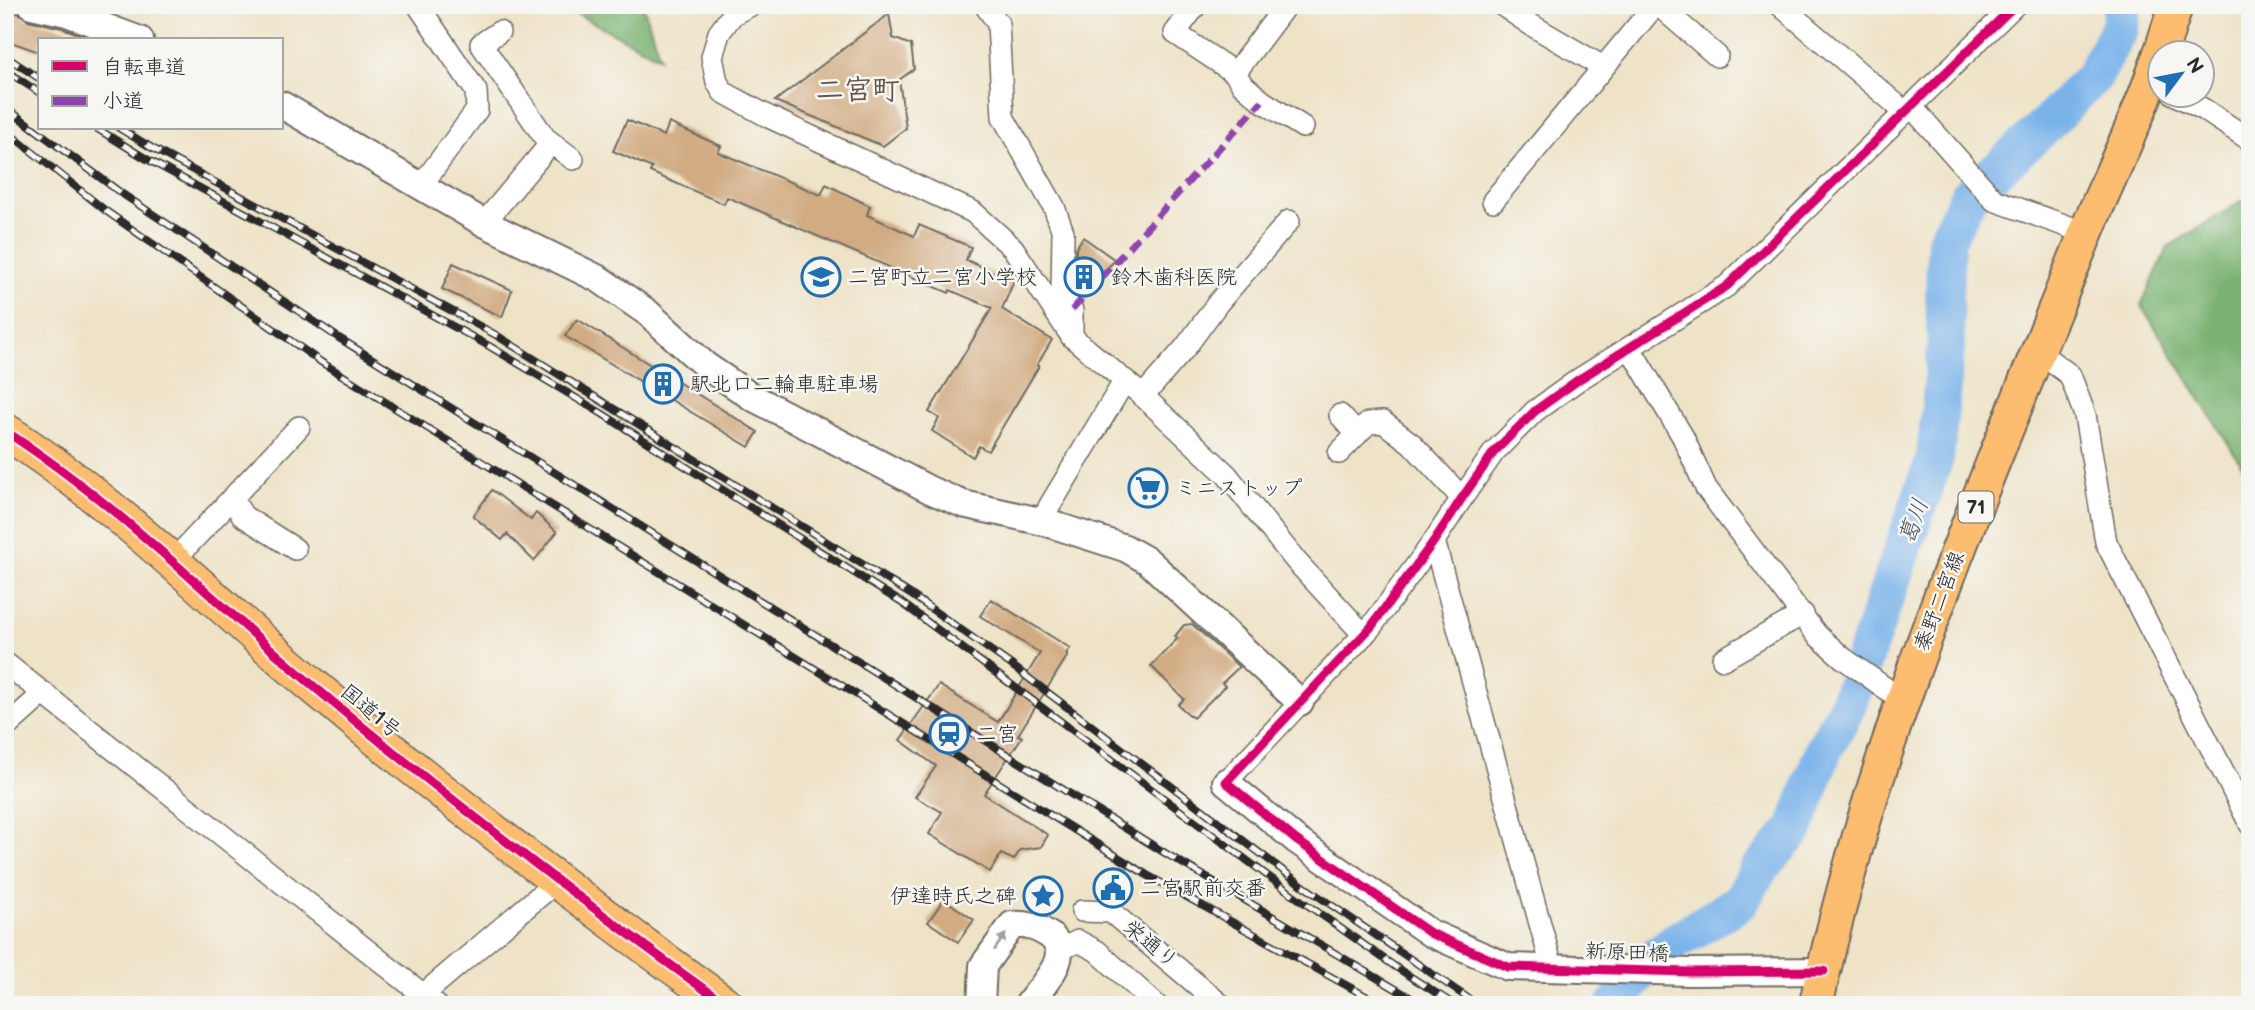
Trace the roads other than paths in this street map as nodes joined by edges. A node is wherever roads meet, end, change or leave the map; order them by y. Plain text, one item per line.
1 (32, 5) edge
2 (418, 5) edge
3 (751, 5) edge
4 (985, 5) edge
5 (1196, 5) edge
6 (1286, 5) edge
7 (1502, 5) edge
8 (1656, 5) edge
9 (1780, 5) edge
10 (2015, 5) edge
11 (2176, 5) edge
12 (1527, 12) edge
13 (499, 32) dead end
14 (135, 38) edge
15 (2169, 38) edge
16 (1717, 56) dead end
17 (1604, 67) junction
18 (1234, 73) junction
19 (284, 106) edge
20 (2146, 106) edge
21 (2202, 108) edge
22 (1908, 109) junction
23 (1303, 127) dead end
24 (2250, 140) edge
25 (551, 143) junction
26 (573, 159) dead end
27 (421, 186) junction
28 (1493, 201) dead end
29 (1289, 221) dead end
30 (484, 223) junction
31 (2086, 233) junction
32 (1072, 337) junction
33 (1629, 348) junction
34 (2038, 352) junction
35 (1125, 380) junction
36 (1143, 396) junction
37 (1340, 415) dead end
38 (299, 427) dead end
39 (5, 431) edge
40 (1357, 434) junction
41 (1339, 453) dead end
42 (232, 498) junction
43 (1462, 498) junction
44 (1044, 522) junction
45 (1434, 541) junction
46 (295, 549) dead end
47 (173, 561) junction
48 (1802, 614) junction
49 (1364, 635) junction
50 (1723, 659) dead end
51 (5, 663) edge
52 (44, 693) junction
53 (1893, 693) junction
54 (1300, 702) junction
55 (5, 728) edge
56 (1226, 782) joint
57 (2250, 824) edge
58 (557, 881) junction
59 (1082, 911) dead end
60 (1060, 950) junction
61 (1558, 967) junction
62 (1824, 971) junction
63 (982, 1000) edge
64 (423, 1001) edge
65 (726, 1005) edge
66 (1028, 1005) edge
67 (1156, 1005) edge
68 (1221, 1005) edge
69 (1816, 1005) edge

1 - 14 street
2 - 27 street
3 - 32 street
4 - 32 street
5 - 18 street
6 - 18 street
7 - 12 street
8 - 16 street
8 - 17 street
9 - 22 street
10 - 22 street
11 - 15 main road, 秦野二宮線 / 71
12 - 17 street
13 - 25 street
17 - 28 street
18 - 23 street
19 - 27 street
20 - 31 main road, 秦野二宮線 / 71
21 - 24 street
22 - 31 street
22 - 33 street
25 - 26 street
25 - 30 street
27 - 30 street
29 - 36 street
30 - 44 street
31 - 34 main road, 秦野二宮線 / 71
32 - 35 street
33 - 43 street
33 - 48 street
34 - 53 main road, 秦野二宮線 / 71
34 - 57 street
35 - 36 street
35 - 44 street
36 - 49 street
37 - 40 street
38 - 42 street
39 - 47 highway, 国道1号
40 - 41 street
40 - 43 street
42 - 46 street
42 - 47 street
43 - 45 street
44 - 54 street
45 - 49 street
45 - 61 street
47 - 58 highway, 国道1号
48 - 50 street
48 - 53 street
49 - 54 street
51 - 52 street
52 - 55 street
52 - 64 street
53 - 62 main road, 秦野二宮線 / 71
54 - 56 street
56 - 61 street, 新原田橋
58 - 64 street
58 - 65 highway, 国道1号
59 - 68 street, 栄通り
63 -> 60 street
60 - 66 street
60 - 67 street
61 - 62 street, 新原田橋
62 - 69 main road, 秦野二宮線 / 71

